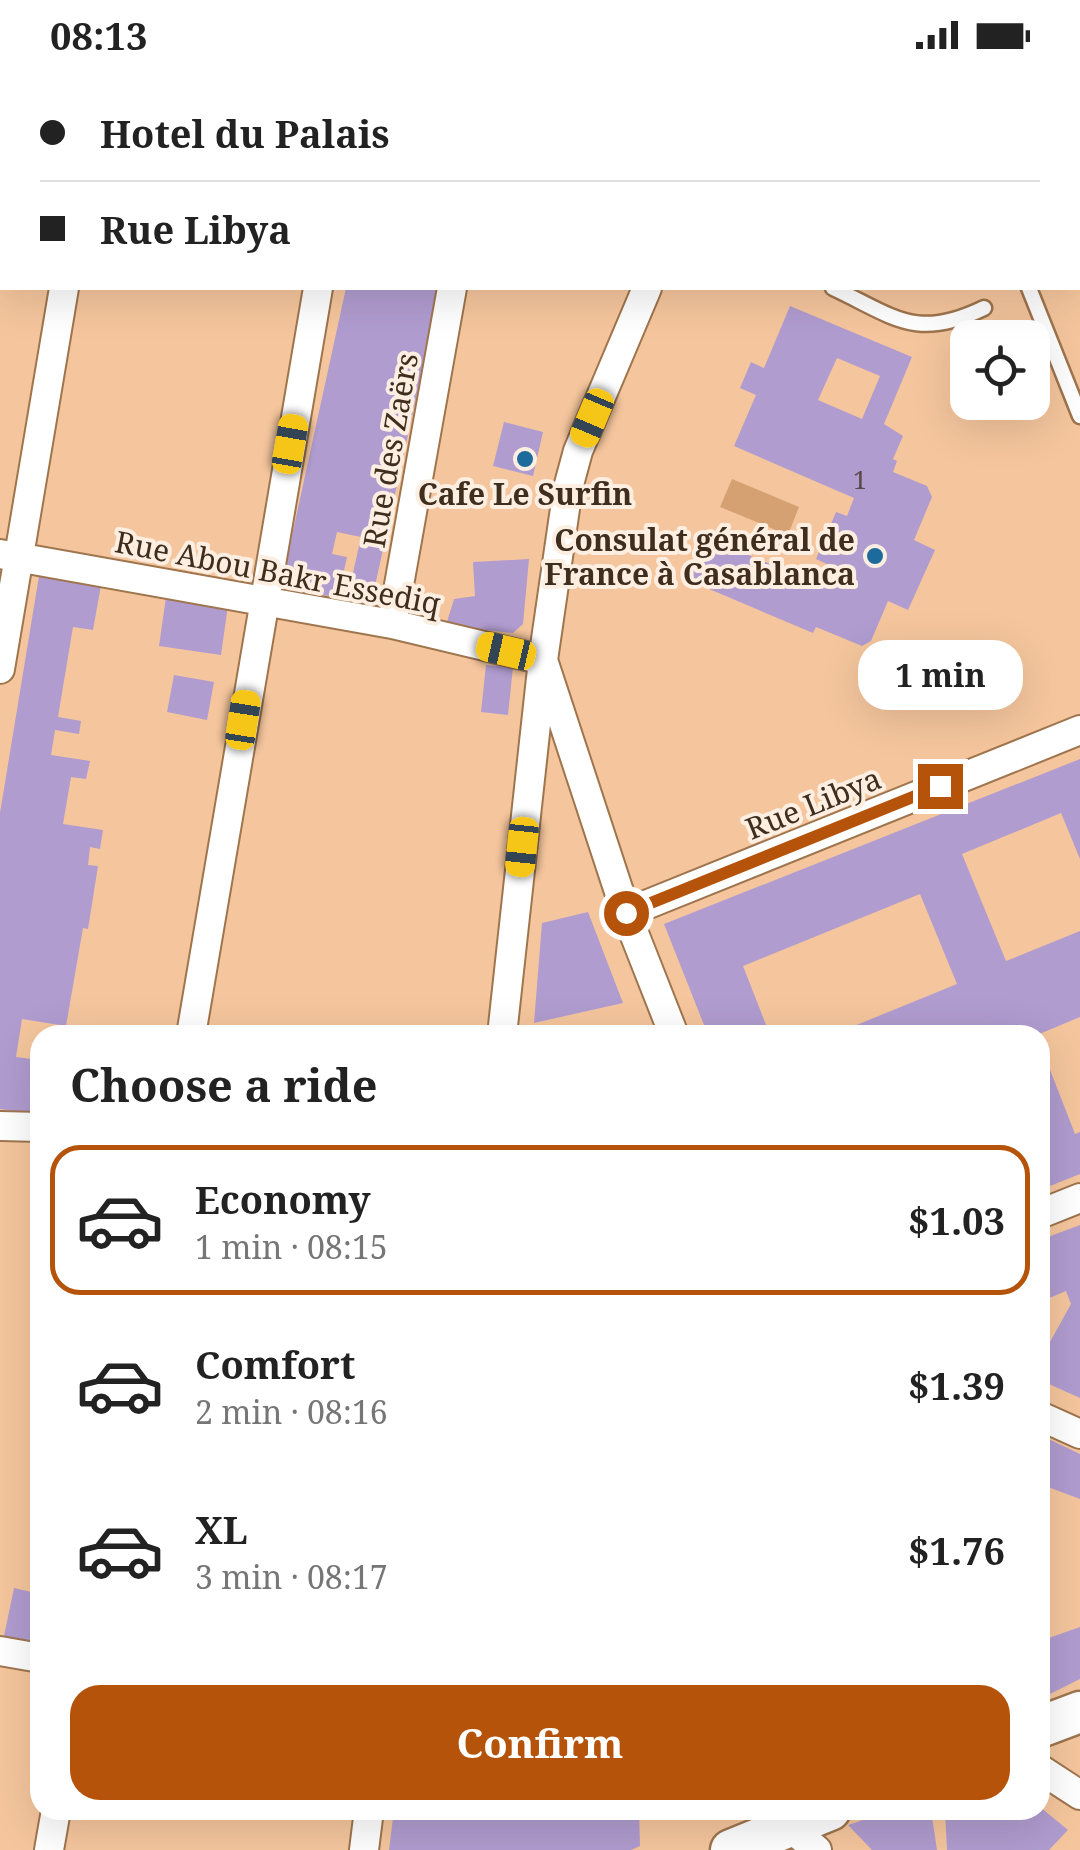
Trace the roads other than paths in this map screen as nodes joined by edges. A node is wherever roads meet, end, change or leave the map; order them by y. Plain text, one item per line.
1 (64, 290) edge
2 (318, 290) edge
3 (452, 290) edge
4 (646, 290) edge
5 (837, 290) edge
6 (1031, 290) edge
7 (984, 308) dead end
8 (1080, 416) edge
9 (9, 556) edge
10 (262, 602) junction
11 (392, 624) junction
12 (543, 660) junction
13 (0, 669) edge
14 (1080, 730) edge
15 (626, 913) junction
16 (193, 1025) edge
17 (503, 1025) edge
18 (669, 1025) edge
19 (0, 1126) edge
20 (30, 1127) edge
21 (1080, 1198) edge
22 (1050, 1210) edge
23 (1050, 1420) edge
24 (1080, 1434) edge
25 (0, 1651) edge
26 (30, 1656) edge
27 (1080, 1712) edge
28 (1050, 1723) edge
29 (1050, 1776) edge
30 (1080, 1795) edge
31 (54, 1820) edge
32 (368, 1820) edge
33 (792, 1829) edge
34 (49, 1850) edge
35 (364, 1850) edge
36 (731, 1850) edge

1 - 9 street
2 - 10 street
3 - 11 street, Rue des Zaërs
4 - 12 street
5 - 7 lane
6 - 8 lane
9 - 10 street, Rue Abou Bakr Essediq
9 - 13 street
10 - 11 street, Rue Abou Bakr Essediq
10 - 16 street
11 - 12 street, Rue Abou Bakr Essediq
12 - 15 street
12 - 17 street
14 - 15 street, Rue Libya
15 - 18 street
19 - 20 street
21 - 22 street
23 - 24 street
25 - 26 street
27 - 28 main road
29 - 30 street
31 - 34 street
32 - 35 street
33 - 36 main road

